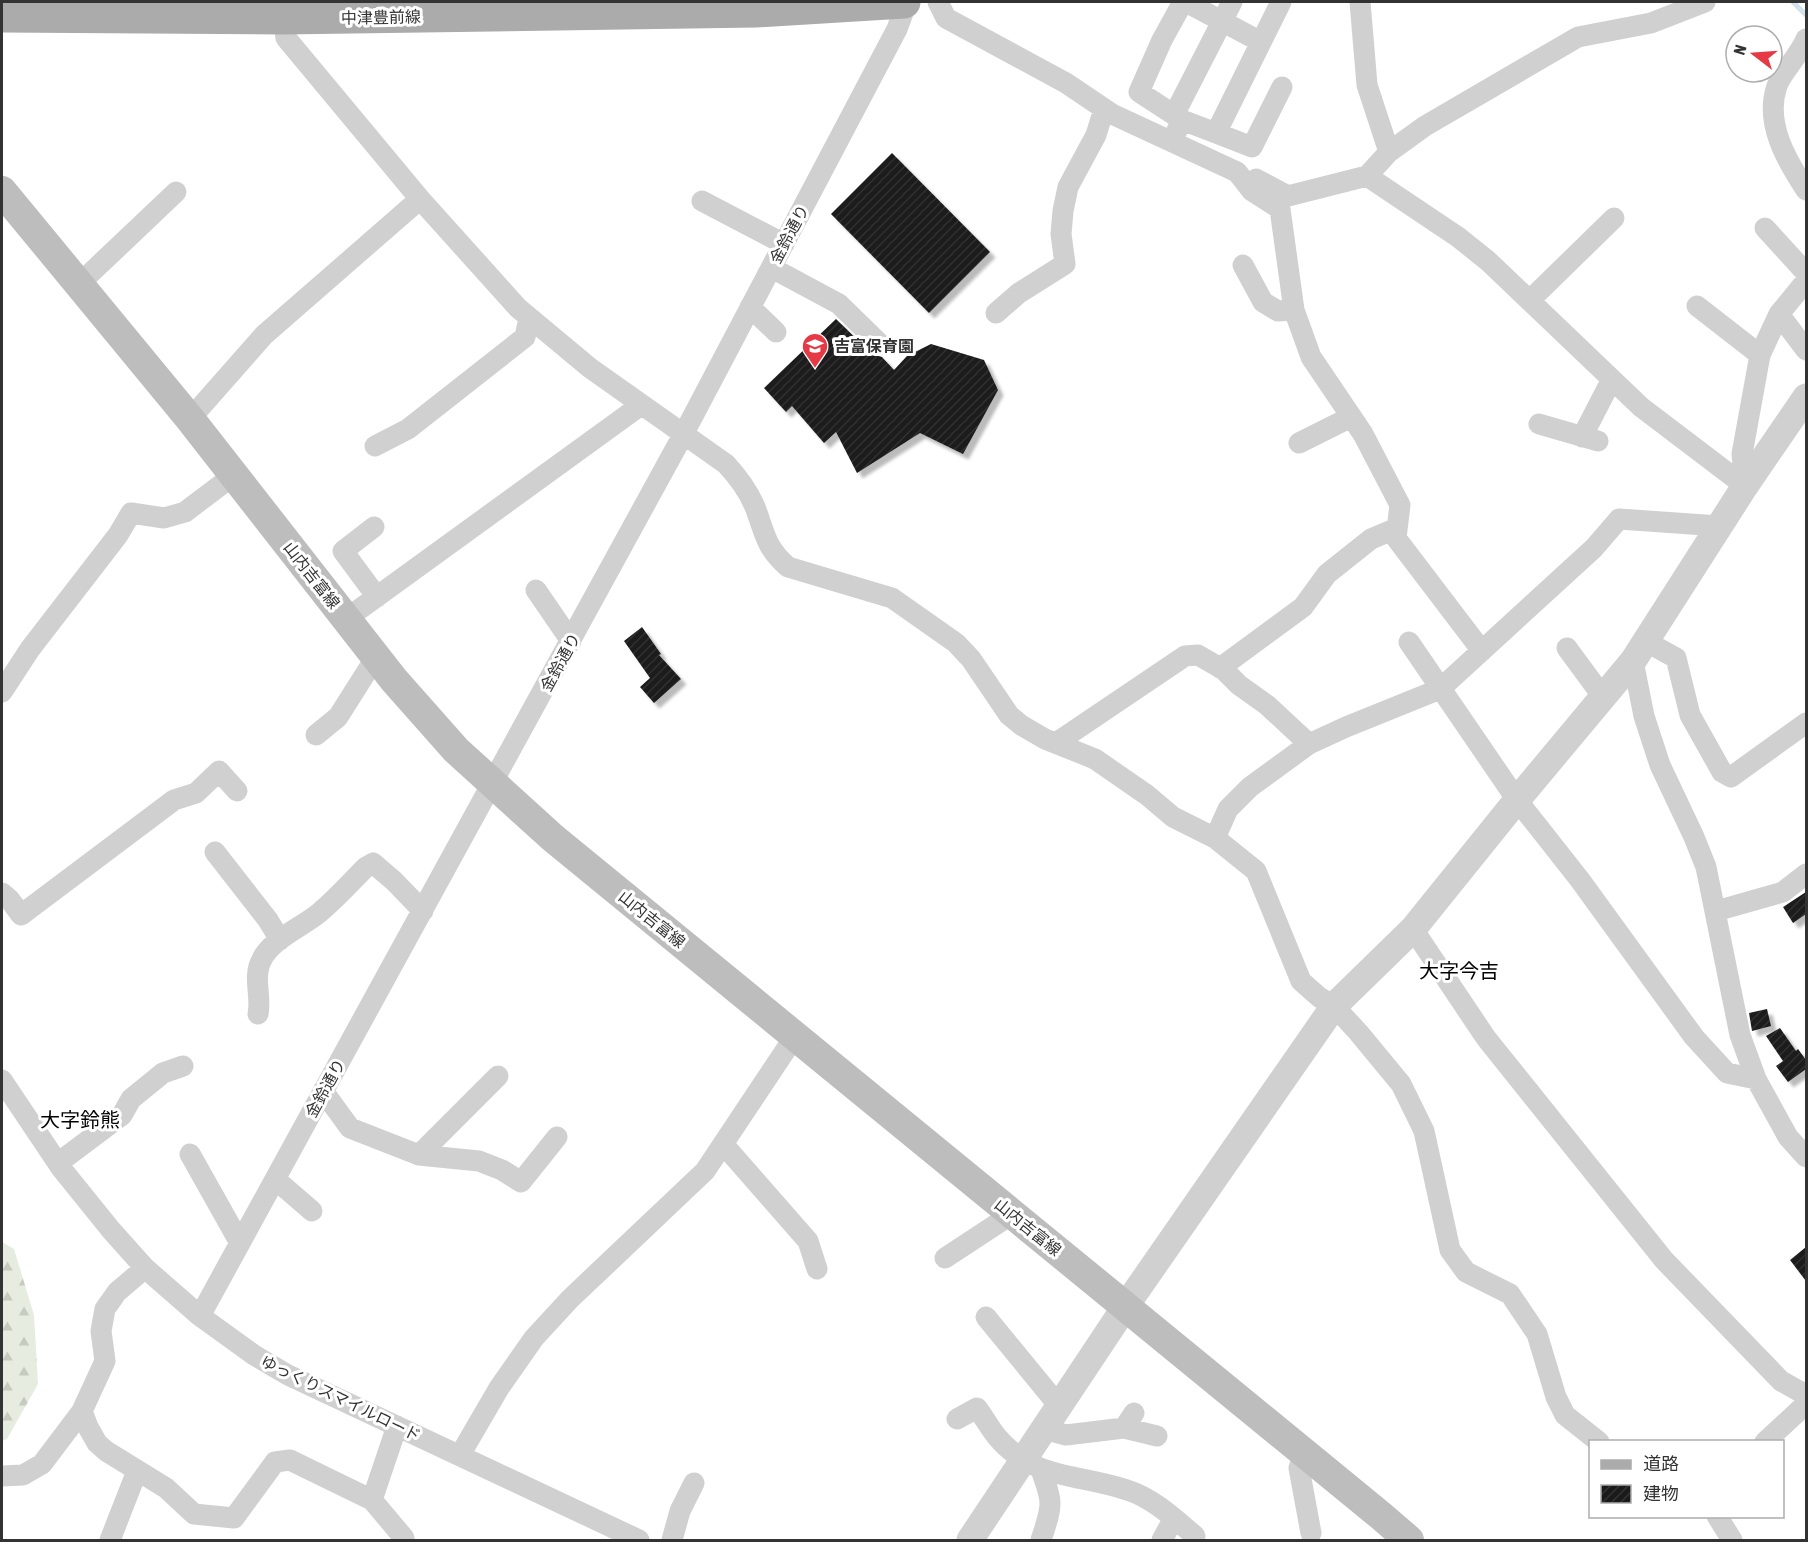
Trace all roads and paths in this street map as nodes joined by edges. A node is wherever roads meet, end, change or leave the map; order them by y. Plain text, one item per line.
1 (891, 2) edge
2 (938, 2) edge
3 (1184, 2) edge
4 (1232, 2) edge
5 (1281, 2) edge
6 (1360, 2) edge
7 (1705, 2) edge
8 (756, 6) edge
9 (20, 11) edge
10 (283, 18) junction
11 (1222, 21) junction
12 (1806, 39) edge
13 (1262, 42) junction
14 (1282, 87) dead end
15 (1104, 109) junction
16 (1178, 117) junction
17 (1216, 133) junction
18 (1172, 141) junction
19 (1389, 152) junction
20 (1237, 172) junction
21 (1367, 176) junction
22 (1806, 190) edge
23 (2, 191) edge
24 (176, 192) dead end
25 (420, 199) junction
26 (702, 201) dead end
27 (1614, 218) dead end
28 (1766, 228) dead end
29 (784, 244) junction
30 (1243, 265) dead end
31 (771, 268) junction
32 (1806, 273) edge
33 (1806, 281) edge
34 (78, 285) junction
35 (1530, 300) junction
36 (1697, 306) dead end
37 (750, 308) junction
38 (1294, 310) junction
39 (996, 314) dead end
40 (1779, 314) junction
41 (529, 318) junction
42 (776, 332) dead end
43 (881, 345) dead end
44 (1806, 350) edge
45 (1760, 355) junction
46 (1612, 379) junction
47 (1806, 397) edge
48 (641, 405) junction
49 (1351, 417) junction
50 (190, 419) junction
51 (1539, 424) dead end
52 (683, 435) junction
53 (1299, 443) dead end
54 (375, 446) dead end
55 (234, 475) junction
56 (1745, 486) junction
57 (1719, 526) junction
58 (374, 527) dead end
59 (1397, 528) junction
60 (536, 590) dead end
61 (377, 597) junction
62 (346, 619) junction
63 (571, 641) junction
64 (1409, 642) dead end
65 (1567, 648) dead end
66 (1482, 651) junction
67 (1639, 651) junction
68 (376, 657) junction
69 (1220, 668) junction
70 (1440, 689) junction
71 (2, 692) edge
72 (1603, 697) junction
73 (1806, 723) edge
74 (316, 735) dead end
75 (1056, 743) junction
76 (1309, 744) junction
77 (493, 784) junction
78 (237, 791) dead end
79 (1516, 800) junction
80 (1215, 838) junction
81 (215, 852) dead end
82 (1806, 874) edge
83 (2, 893) edge
84 (423, 911) junction
85 (1716, 911) junction
86 (1413, 929) junction
87 (280, 940) junction
88 (1334, 1006) junction
89 (258, 1014) dead end
90 (795, 1036) junction
91 (183, 1066) dead end
92 (498, 1076) dead end
93 (1756, 1079) junction
94 (2, 1080) edge
95 (323, 1091) junction
96 (557, 1137) dead end
97 (723, 1144) junction
98 (190, 1154) dead end
99 (419, 1155) junction
100 (1806, 1157) edge
101 (58, 1163) junction
102 (275, 1179) junction
103 (312, 1211) dead end
104 (1012, 1214) junction
105 (240, 1243) junction
106 (945, 1258) dead end
107 (145, 1268) junction
108 (817, 1269) dead end
109 (1125, 1307) junction
110 (200, 1316) junction
111 (986, 1317) dead end
112 (1806, 1395) edge
113 (1059, 1406) junction
114 (82, 1411) junction
115 (957, 1419) dead end
116 (397, 1426) junction
117 (1044, 1429) junction
118 (1157, 1436) dead end
119 (1596, 1440) edge
120 (1768, 1440) edge
121 (1304, 1453) junction
122 (460, 1455) junction
123 (1032, 1465) junction
124 (137, 1471) junction
125 (2, 1476) edge
126 (694, 1483) dead end
127 (372, 1500) junction
128 (1174, 1518) junction
129 (1718, 1518) edge
130 (1311, 1533) dead end
131 (1195, 1536) dead end
132 (110, 1540) edge
133 (404, 1540) edge
134 (639, 1540) edge
135 (672, 1540) edge
136 (970, 1540) edge
137 (1041, 1540) edge
138 (1162, 1540) edge
139 (1409, 1540) edge
140 (1732, 1540) edge

1 - 8 main road, 中津豊前線
1 - 29 street, 金鈴通り
2 - 15 street
3 - 11 street
3 - 16 street
4 - 11 street
5 - 13 street
6 - 19 street
7 - 19 street
8 - 10 main road, 中津豊前線
9 - 10 main road, 中津豊前線
10 - 25 street
11 - 13 street
11 - 16 street
12 - 22 street
13 - 17 street
14 - 17 street
15 - 18 street
15 - 39 street
16 - 17 street
16 - 18 street
18 - 20 street
19 - 21 street
20 - 21 street
20 - 38 street
21 - 35 street
23 - 34 main road, 山内吉富線
24 - 34 street
25 - 41 street
25 - 50 street
26 - 29 street
27 - 35 street
28 - 32 street
29 - 31 street, 金鈴通り
30 - 38 street
31 - 37 street, 金鈴通り
31 - 43 street
33 - 40 street
34 - 50 main road, 山内吉富線
35 - 46 street
36 - 45 street
37 - 42 street
37 - 52 street, 金鈴通り
38 - 49 street
40 - 44 street
40 - 45 street
41 - 48 street
41 - 54 street
45 - 56 street
46 - 51 street
46 - 56 street
47 - 56 street
48 - 52 street
48 - 61 street
49 - 53 street
49 - 59 street
50 - 55 main road, 山内吉富線
52 - 63 street, 金鈴通り
52 - 75 street
55 - 62 main road, 山内吉富線
55 - 71 street
56 - 57 street
57 - 66 street
57 - 67 street
58 - 61 street
59 - 66 street
59 - 69 street
60 - 63 street
61 - 62 street
62 - 68 main road, 山内吉富線
63 - 77 street, 金鈴通り
64 - 70 street
65 - 72 street
66 - 70 street
67 - 72 street
67 - 73 street
67 - 85 street
68 - 74 street
68 - 77 main road, 山内吉富線
69 - 75 street
69 - 76 street
70 - 76 street
70 - 79 street
72 - 79 street
75 - 80 street
76 - 80 street
77 - 84 street, 金鈴通り
77 - 90 main road, 山内吉富線
78 - 83 street
79 - 86 street
79 - 93 street
80 - 88 street
81 - 87 street
82 - 85 street
84 - 87 street
84 - 95 street, 金鈴通り
85 - 93 street
86 - 88 street
86 - 112 street
87 - 89 street
88 - 109 street
88 - 119 street
90 - 97 street
90 - 104 main road, 山内吉富線
91 - 101 street
92 - 99 street
93 - 100 street
94 - 101 street, ゆっくりスマイルロード
95 - 99 street
95 - 102 street, 金鈴通り
96 - 99 street
97 - 108 street
97 - 122 street
98 - 105 street
101 - 107 street, ゆっくりスマイルロード
102 - 103 street
102 - 105 street, 金鈴通り
104 - 106 street
104 - 109 main road, 山内吉富線
105 - 110 street, 金鈴通り
107 - 110 street, ゆっくりスマイルロード
107 - 114 street
109 - 113 street
109 - 121 main road, 山内吉富線
110 - 116 street, ゆっくりスマイルロード
111 - 113 street
112 - 120 street
113 - 117 street
114 - 124 street
114 - 125 street
115 - 123 street
116 - 122 street, ゆっくりスマイルロード
116 - 127 street
117 - 118 street
117 - 123 street
121 - 130 street
121 - 139 main road, 山内吉富線
122 - 134 street, ゆっくりスマイルロード
123 - 128 street
123 - 136 street
123 - 137 street
124 - 127 street
124 - 132 street
126 - 135 street
127 - 133 street
128 - 131 street
128 - 138 street
129 - 140 street

